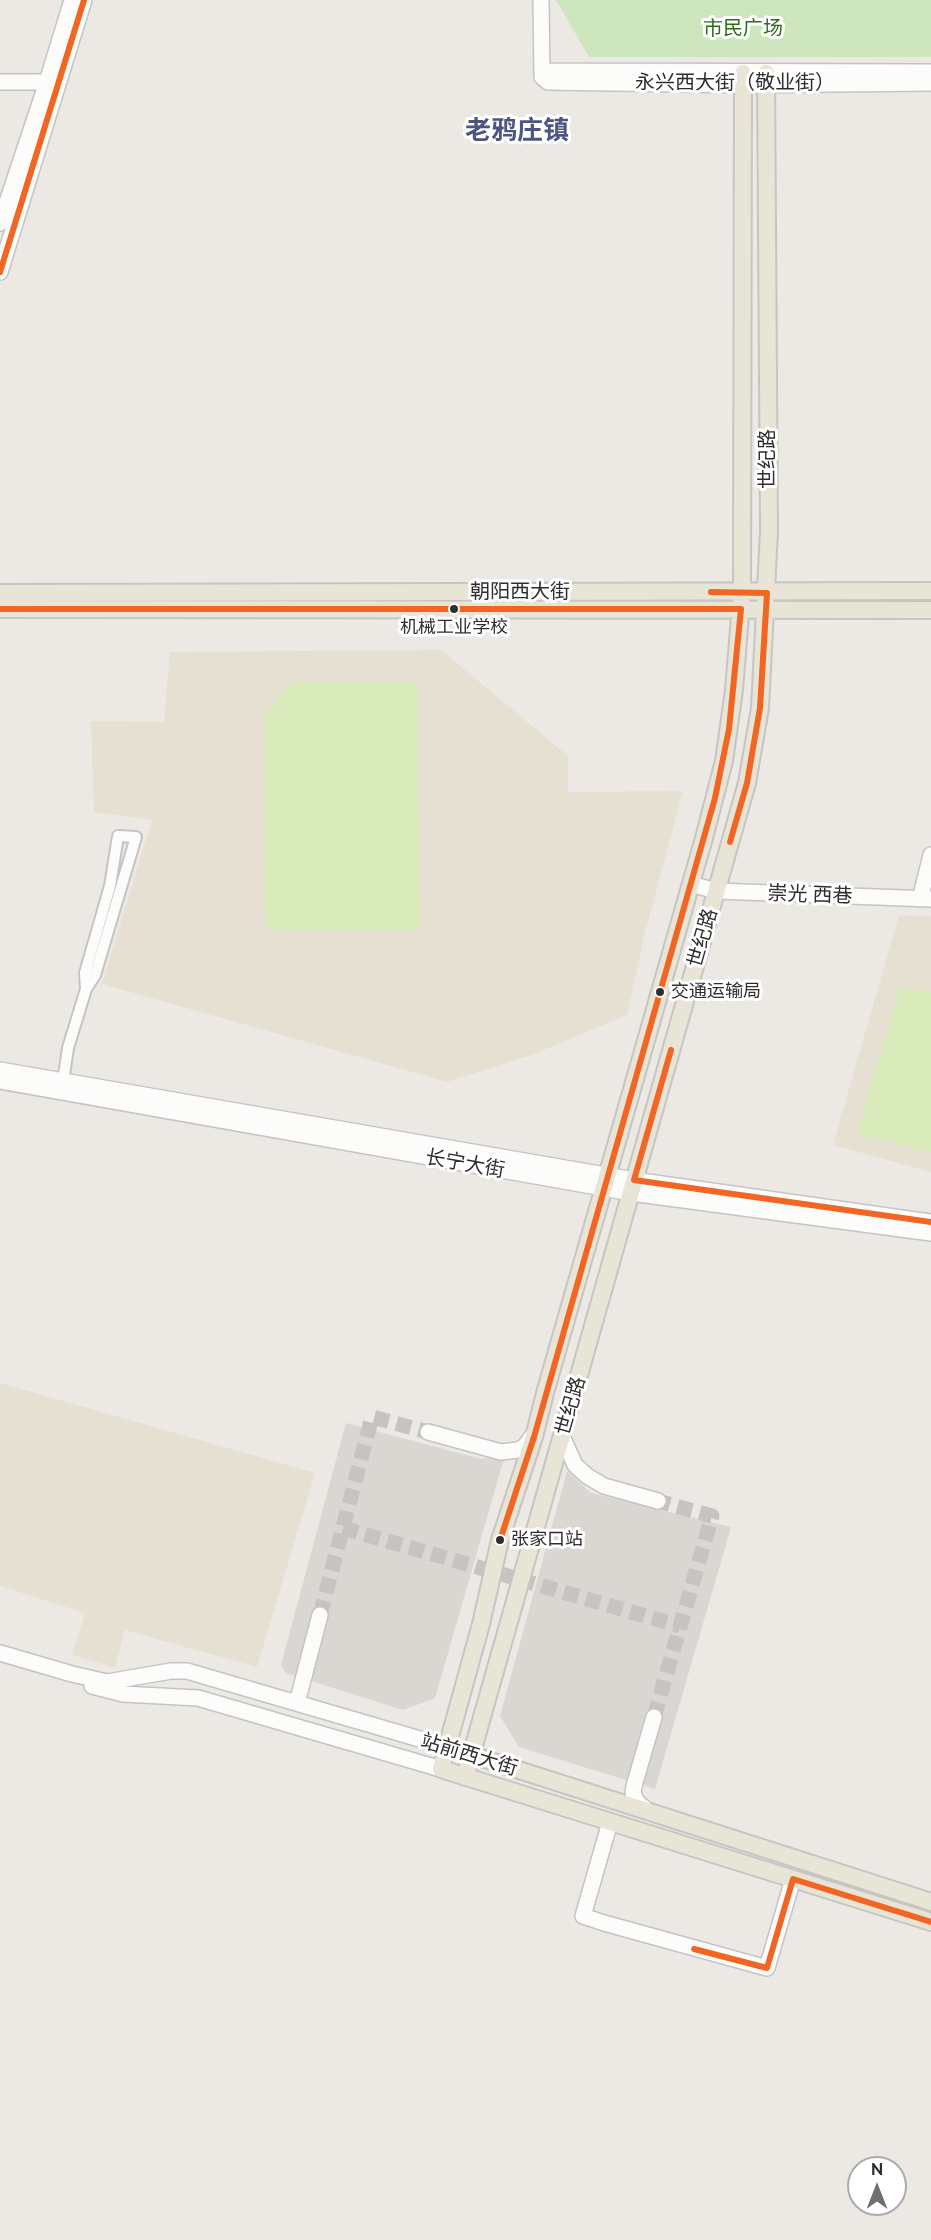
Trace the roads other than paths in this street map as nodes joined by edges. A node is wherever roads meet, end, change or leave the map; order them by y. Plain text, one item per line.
1 (72, 0) edge
2 (84, 0) edge
3 (541, 0) edge
4 (550, 0) edge
5 (931, 72) edge
6 (545, 74) junction
7 (743, 79) junction
8 (766, 79) junction
9 (0, 82) edge
10 (47, 82) junction
11 (931, 83) edge
12 (0, 223) edge
13 (0, 272) edge
14 (931, 591) edge
15 (0, 593) edge
16 (741, 601) junction
17 (766, 601) junction
18 (0, 609) edge
19 (931, 610) edge
20 (931, 855) edge
21 (691, 884) junction
22 (716, 891) junction
23 (926, 899) edge
24 (86, 989) junction
25 (0, 1070) edge
26 (0, 1081) edge
27 (63, 1082) junction
28 (606, 1182) junction
29 (633, 1187) junction
30 (931, 1222) edge
31 (931, 1233) edge
32 (538, 1422) junction
33 (564, 1429) junction
34 (429, 1432) tunnel mouth
35 (658, 1501) tunnel mouth
36 (320, 1615) tunnel mouth
37 (480, 1629) junction
38 (504, 1636) junction
39 (0, 1653) edge
40 (0, 1659) edge
41 (72, 1677) junction
42 (297, 1703) junction
43 (654, 1717) tunnel mouth
44 (447, 1747) junction
45 (471, 1755) junction
46 (441, 1769) junction
47 (465, 1777) junction
48 (648, 1811) junction
49 (610, 1822) junction
50 (722, 1834) junction
51 (716, 1856) junction
52 (793, 1879) junction
53 (931, 1901) edge
54 (931, 1922) edge

1 - 10 main road
2 - 13 main road
3 - 6 main road
4 - 6 main road
5 - 8 main road, 永兴西大街（敬业街）
6 - 7 main road, 永兴西大街（敬业街）
7 - 8 main road, 永兴西大街（敬业街）
7 - 16 main road, 世纪路
8 - 11 main road, 永兴西大街（敬业街）
8 - 17 main road, 世纪路
9 - 10 main road
10 - 12 main road
14 - 17 main road, 朝阳西大街
15 - 16 main road, 朝阳西大街
16 - 17 main road, 朝阳西大街
16 - 18 main road, 朝阳西大街
16 - 21 main road, 世纪路
17 - 19 main road, 朝阳西大街
17 - 22 main road, 世纪路
20 - 23 main road
21 - 22 main road, 崇光 西巷
21 - 28 main road, 世纪路
22 - 23 main road, 崇光 西巷
22 - 29 main road, 世纪路
24 - 24 street
24 - 27 street
25 - 27 main road, 长宁大街
26 - 28 main road, 长宁大街
27 - 28 main road, 长宁大街
28 - 29 main road, 长宁大街
28 - 32 main road, 世纪路
29 - 30 main road, 长宁大街
29 - 31 main road, 长宁大街
29 - 33 main road, 世纪路
32 - 33 main road
32 - 34 main road
32 - 37 main road, 世纪路
33 - 35 main road
33 - 38 main road, 世纪路
36 - 42 main road
37 - 38 main road
37 - 44 main road, 世纪路
38 - 45 main road, 世纪路
39 - 41 main road, 站前西大街
40 - 41 main road, 站前西大街
41 - 42 main road, 站前西大街
41 - 46 main road, 站前西大街
42 - 44 main road, 站前西大街
43 - 48 main road
44 - 45 main road, 站前西大街
44 - 46 main road, 世纪路
45 - 47 main road, 世纪路
45 - 48 main road, 站前西大街
46 - 47 main road, 站前西大街
47 - 49 main road, 站前西大街
48 - 50 main road, 站前西大街
49 - 51 main road, 站前西大街
49 - 52 main road
50 - 51 main road
50 - 53 main road, 站前西大街
51 - 52 main road, 站前西大街
52 - 54 main road, 站前西大街

